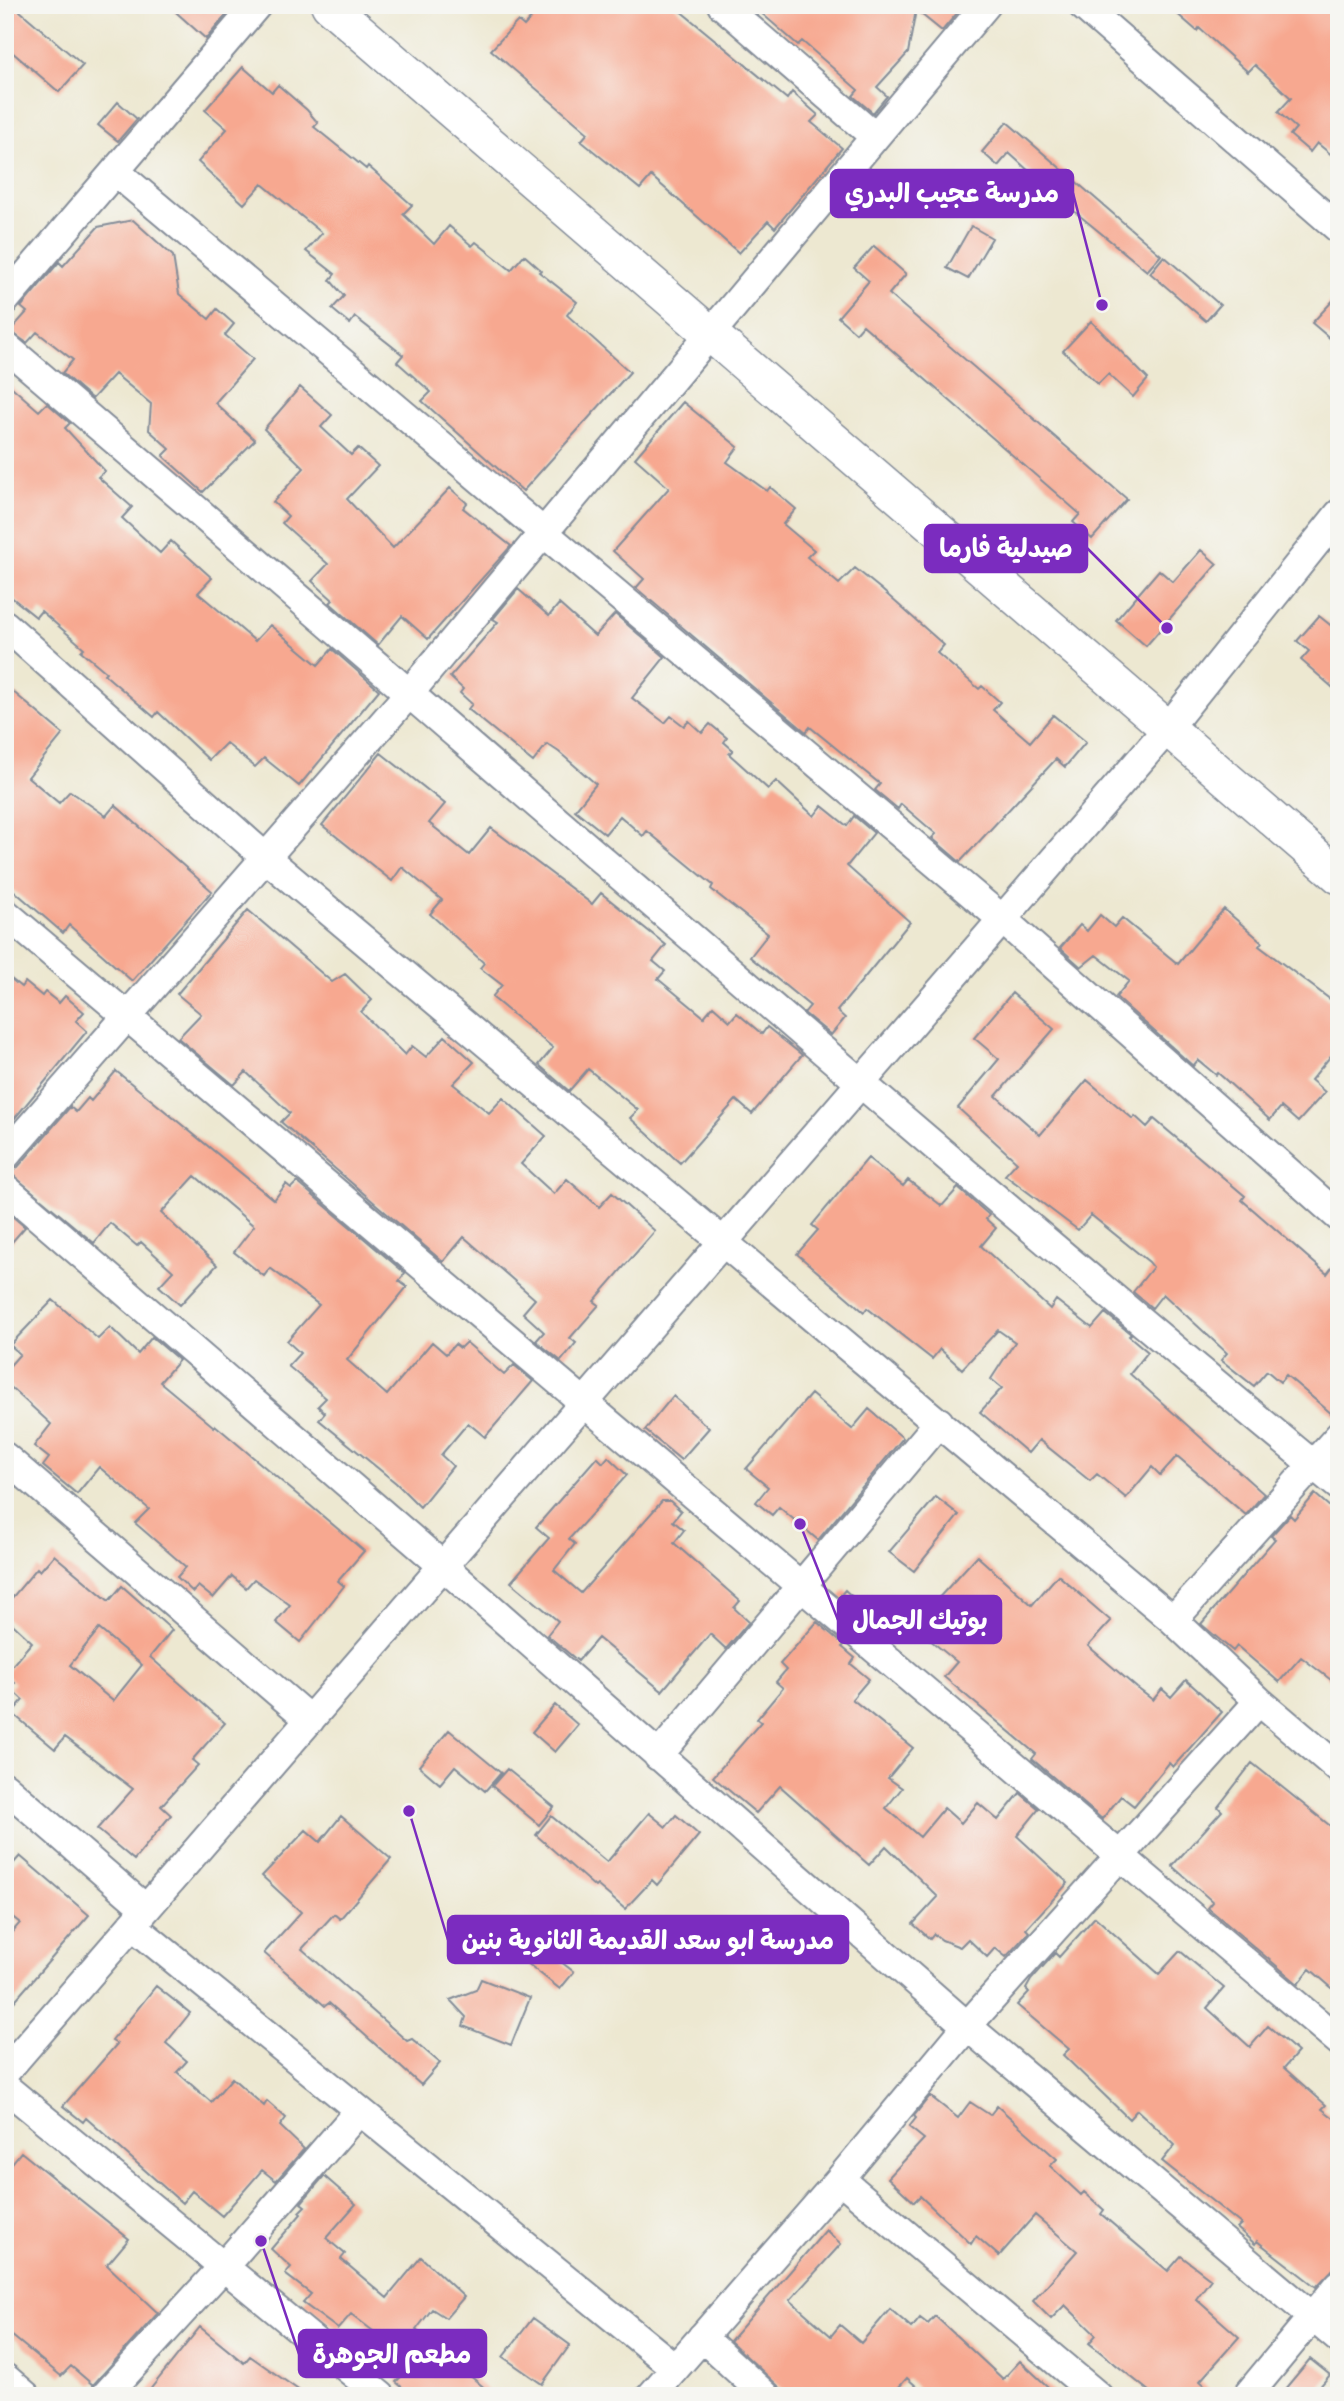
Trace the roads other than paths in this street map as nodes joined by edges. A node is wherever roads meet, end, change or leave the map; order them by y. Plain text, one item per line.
1 (257, 5) edge
2 (329, 5) edge
3 (722, 5) edge
4 (986, 5) edge
5 (1082, 5) edge
6 (875, 137) junction
7 (116, 172) junction
8 (1339, 229) edge
9 (5, 300) edge
10 (710, 334) junction
11 (5, 346) edge
12 (1339, 514) edge
13 (544, 534) junction
14 (1330, 543) edge
15 (5, 625) edge
16 (411, 691) junction
17 (1167, 729) junction
18 (266, 858) junction
19 (1339, 876) edge
20 (5, 913) edge
21 (1002, 919) junction
22 (127, 1015) junction
23 (861, 1082) junction
24 (5, 1156) edge
25 (5, 1188) edge
26 (1339, 1217) edge
27 (722, 1242) junction
28 (584, 1402) junction
29 (939, 1422) junction
30 (1339, 1436) edge
31 (5, 1457) edge
32 (1313, 1465) junction
33 (1339, 1486) edge
34 (443, 1566) junction
35 (801, 1586) junction
36 (1173, 1620) junction
37 (1259, 1701) junction
38 (310, 1720) junction
39 (658, 1756) junction
40 (1339, 1769) edge
41 (5, 1787) edge
42 (1120, 1856) junction
43 (139, 1917) junction
44 (967, 2026) junction
45 (1339, 2041) edge
46 (5, 2072) edge
47 (5, 2087) edge
48 (358, 2112) junction
49 (840, 2179) junction
50 (224, 2266) junction
51 (1339, 2285) edge
52 (1311, 2317) junction
53 (702, 2337) junction
54 (1339, 2339) edge
55 (674, 2367) junction
56 (5, 2378) edge
57 (26, 2396) edge
58 (105, 2396) edge
59 (381, 2396) edge
60 (650, 2396) edge
61 (766, 2396) edge
62 (1098, 2396) edge
63 (1247, 2396) edge

1 - 7 street
2 - 10 street
3 - 6 street
4 - 6 street
5 - 8 street
6 - 10 street
7 - 9 street
7 - 13 street
10 - 13 street
10 - 17 street
11 - 16 street
12 - 14 street
13 - 16 street
13 - 21 street
14 - 17 street
15 - 18 street
16 - 18 street
16 - 23 street
17 - 19 street
17 - 21 street
18 - 22 street
18 - 27 street
20 - 22 street
21 - 23 street
21 - 26 street
22 - 24 street
22 - 28 street
23 - 27 street
23 - 32 street
25 - 34 street
27 - 28 street
27 - 29 street
28 - 34 street
28 - 35 street
29 - 35 street
29 - 36 street
30 - 32 street
31 - 38 street
32 - 33 street
32 - 36 street
34 - 38 street
34 - 39 street
35 - 39 street
35 - 42 street
36 - 37 street
37 - 40 street
37 - 42 street
38 - 43 street
39 - 44 street
41 - 43 street
42 - 44 street
42 - 45 street
43 - 46 street
43 - 48 street
44 - 49 street
44 - 52 street
47 - 50 street
48 - 50 street
48 - 55 street
49 - 53 street
49 - 62 street
50 - 58 street
50 - 59 street
51 - 52 street
52 - 54 street
52 - 63 street
53 - 55 street
53 - 61 street
55 - 60 street
56 - 57 street

